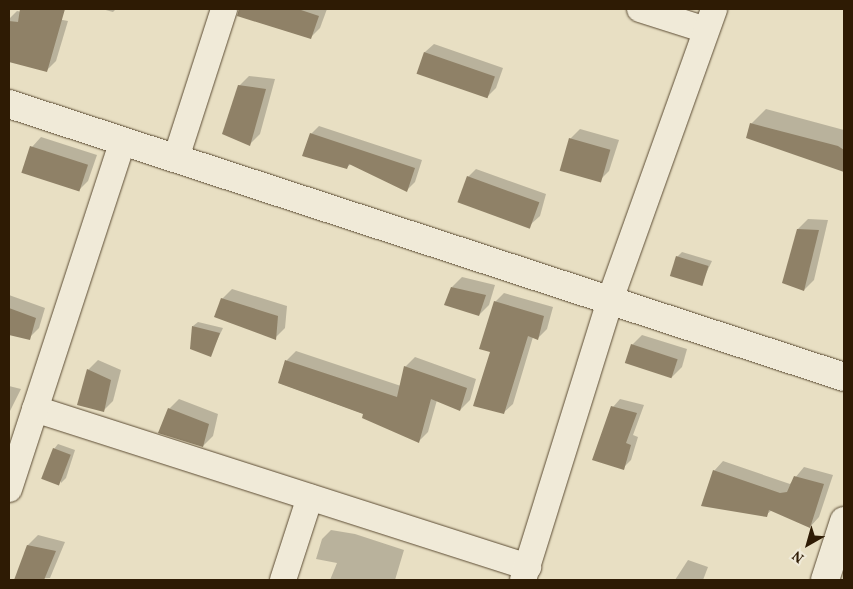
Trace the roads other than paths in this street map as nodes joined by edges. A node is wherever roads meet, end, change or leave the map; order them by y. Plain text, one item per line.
1 (224, 9) edge
2 (640, 9) edge
3 (710, 20) edge
4 (9, 104) edge
5 (123, 141) junction
6 (176, 158) junction
7 (610, 300) junction
8 (844, 377) edge
9 (35, 409) junction
10 (9, 490) edge
11 (310, 497) junction
12 (844, 521) edge
13 (526, 574) edge
14 (283, 580) edge
15 (825, 580) edge

1 - 6 street
2 - 3 street
3 - 7 street
4 - 5 street
5 - 6 street
5 - 9 street
6 - 7 street
7 - 8 street
7 - 13 street
9 - 10 street
9 - 11 street
11 - 13 street
11 - 14 street
12 - 15 street

